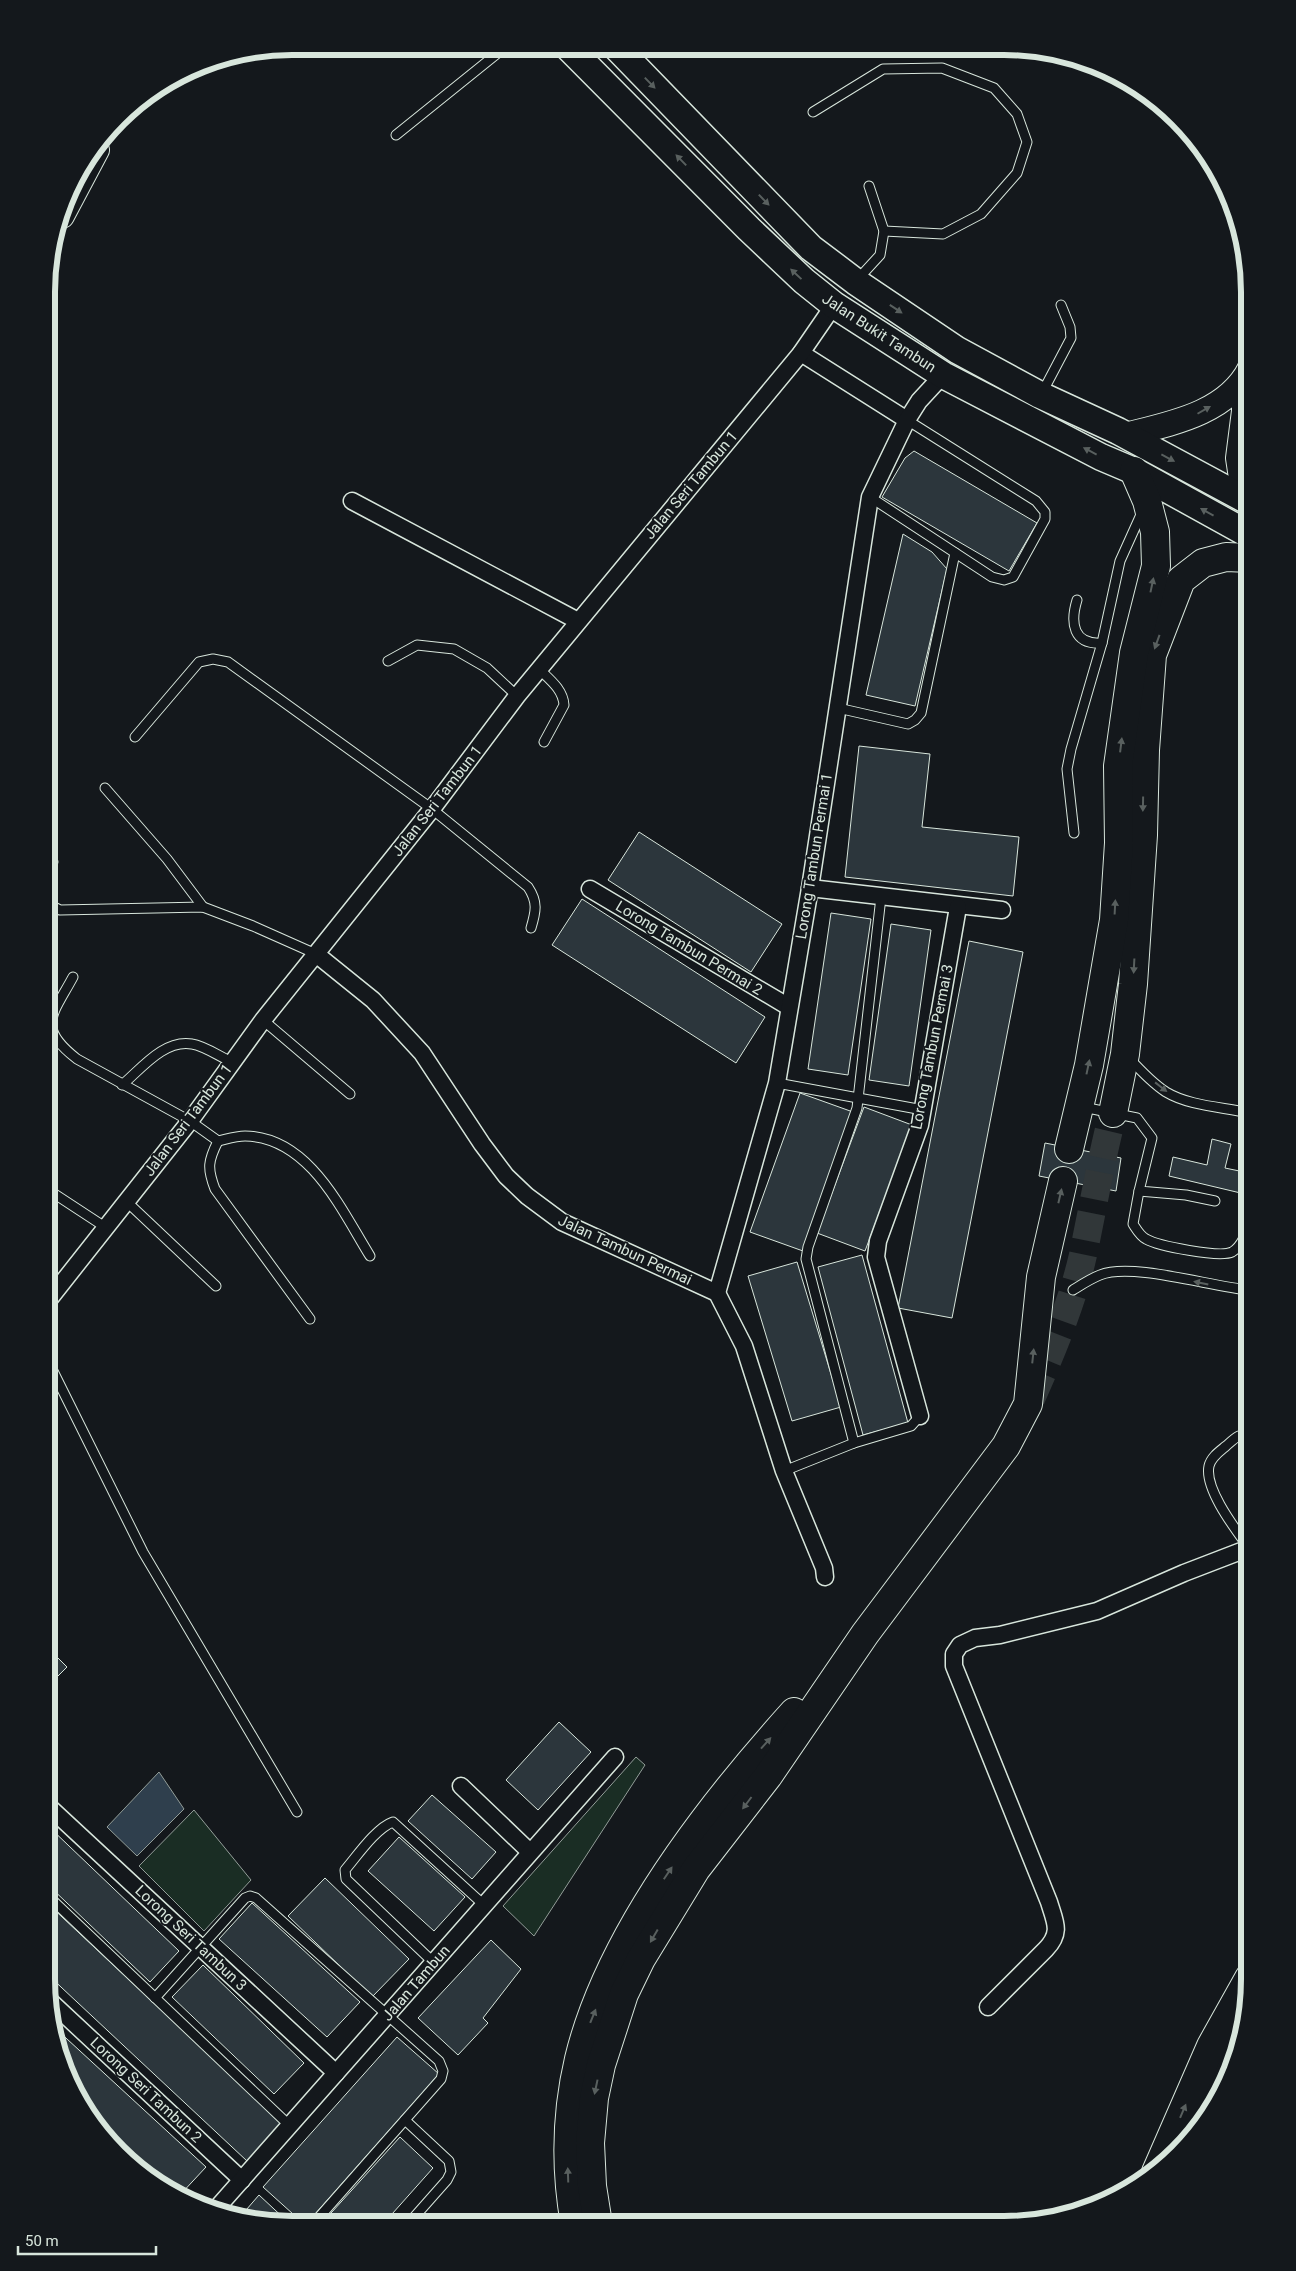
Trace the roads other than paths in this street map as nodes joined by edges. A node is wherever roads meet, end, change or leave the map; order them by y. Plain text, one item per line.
1 (495, 55) edge
2 (576, 55) edge
3 (624, 55) edge
4 (813, 112) dead end
5 (396, 135) dead end
6 (869, 186) dead end
7 (884, 231) junction
8 (856, 282) junction
9 (834, 305) junction
10 (1061, 305) dead end
11 (801, 353) junction
12 (943, 375) junction
13 (1241, 379) edge
14 (1040, 395) junction
15 (907, 420) junction
16 (1241, 434) edge
17 (1125, 435) junction
18 (1134, 471) junction
19 (1241, 478) edge
20 (1241, 497) edge
21 (870, 498) junction
22 (352, 501) dead end
23 (1147, 501) junction
24 (1241, 530) edge
25 (955, 553) junction
26 (1241, 558) edge
27 (1077, 600) dead end
28 (578, 622) junction
29 (1102, 643) junction
30 (388, 661) dead end
31 (539, 669) junction
32 (517, 696) junction
33 (838, 708) junction
34 (135, 737) dead end
35 (544, 742) dead end
36 (105, 788) dead end
37 (432, 809) junction
38 (1074, 833) dead end
39 (810, 888) junction
40 (590, 889) dead end
41 (881, 897) junction
42 (958, 906) junction
43 (203, 907) junction
44 (55, 908) edge
45 (1002, 910) dead end
46 (532, 928) dead end
47 (316, 954) junction
48 (72, 977) dead end
49 (789, 1007) junction
50 (55, 1011) edge
51 (263, 1020) junction
52 (55, 1038) edge
53 (1125, 1054) junction
54 (232, 1062) junction
55 (777, 1083) junction
56 (122, 1085) junction
57 (350, 1094) dead end
58 (857, 1099) junction
59 (1080, 1106) junction
60 (923, 1110) junction
61 (1241, 1110) edge
62 (1113, 1113) junction
63 (190, 1121) junction
64 (218, 1140) junction
65 (1069, 1149) dead end
66 (1063, 1181) dead end
67 (1139, 1191) junction
68 (55, 1194) edge
69 (126, 1201) junction
70 (1215, 1201) dead end
71 (106, 1227) junction
72 (1241, 1242) edge
73 (370, 1256) dead end
74 (216, 1286) dead end
75 (1241, 1289) edge
76 (1072, 1290) dead end
77 (55, 1292) edge
78 (717, 1293) junction
79 (310, 1319) dead end
80 (55, 1375) edge
81 (920, 1416) joint
82 (1241, 1436) edge
83 (854, 1443) junction
84 (784, 1471) junction
85 (1241, 1535) edge
86 (1241, 1551) edge
87 (825, 1577) dead end
88 (865, 1634) junction
89 (615, 1756) dead end
90 (461, 1786) dead end
91 (55, 1812) edge
92 (297, 1812) dead end
93 (530, 1852) junction
94 (55, 1903) edge
95 (484, 1905) junction
96 (200, 1947) junction
97 (433, 1962) junction
98 (1240, 1994) edge
99 (156, 1998) junction
100 (57, 2006) edge
101 (988, 2007) dead end
102 (389, 2016) junction
103 (1228, 2056) edge
104 (336, 2072) junction
105 (1216, 2085) edge
106 (405, 2120) junction
107 (290, 2126) junction
108 (1164, 2154) edge
109 (242, 2180) junction
110 (220, 2204) edge
111 (320, 2216) edge
112 (415, 2216) edge
113 (574, 2216) edge
114 (597, 2216) edge

1 - 5 lane
9 -> 2 main road, Jalan Bukit Tambun
3 -> 8 main road, Jalan Bukit Tambun
4 - 7 lane
6 - 7 lane
7 - 8 lane
8 -> 14 main road, Jalan Bukit Tambun
9 - 11 street, Jalan Seri Tambun 1
9 - 12 main road, Jalan Bukit Tambun
10 - 14 lane
11 - 15 street
11 - 28 street, Jalan Seri Tambun 1
12 - 15 street, Lorong Tambun Permai 1
18 -> 12 main road, Jalan Bukit Tambun
17 -> 13 main road
14 - 17 main road, Jalan Bukit Tambun
15 - 21 street, Lorong Tambun Permai 1
15 - 25 lane
16 - 19 main road
17 -> 20 main road, Jalan Bukit Tambun
18 - 23 highway
24 -> 18 main road, Jalan Bukit Tambun
21 - 25 lane
21 - 33 street, Lorong Tambun Permai 1
22 - 28 street
23 - 29 lane
59 -> 23 highway
25 - 33 lane
26 -> 53 highway
27 - 29 lane
28 - 31 street, Jalan Seri Tambun 1
29 - 38 lane
30 - 32 lane
31 - 32 street, Jalan Seri Tambun 1
31 - 35 lane
32 - 37 street, Jalan Seri Tambun 1
33 - 39 street, Lorong Tambun Permai 1
34 - 37 lane
36 - 43 lane
37 - 46 lane
37 - 47 street, Jalan Seri Tambun 1
39 - 41 street
39 - 49 street, Lorong Tambun Permai 1
40 - 49 street, Lorong Tambun Permai 2
41 - 42 street
41 - 58 lane
42 - 45 street
42 - 60 street, Lorong Tambun Permai 3
43 - 44 lane
43 - 47 lane
47 - 51 street, Jalan Seri Tambun 1
47 - 78 street, Jalan Tambun Permai
48 - 50 lane
49 - 55 street, Lorong Tambun Permai 1
51 - 54 street, Jalan Seri Tambun 1
51 - 57 lane
52 - 56 lane
53 -> 61 lane
53 - 62 highway
54 - 56 lane
54 - 63 street, Jalan Seri Tambun 1
55 - 58 lane
55 - 78 street, Lorong Tambun Permai 1
56 - 63 lane
58 - 60 lane
58 - 83 lane
59 - 62 lane
59 - 65 highway
60 - 81 street, Lorong Tambun Permai 3
62 - 67 lane
63 - 64 lane
63 - 69 street, Jalan Seri Tambun 1
64 - 73 lane
64 - 79 lane
88 -> 66 highway
67 - 70 lane
67 - 72 lane
68 - 71 lane
69 - 71 street, Jalan Seri Tambun 1
69 - 74 lane
71 - 77 street, Jalan Seri Tambun 1
75 -> 76 lane
78 - 84 street
80 - 92 lane
81 - 83 lane
82 - 85 lane
83 - 84 lane
84 - 87 street
86 - 101 street
113 -> 88 highway
88 -> 114 highway
89 - 93 street, Jalan Tambun
90 - 93 street
91 - 96 street, Lorong Seri Tambun 3
93 - 95 street, Jalan Tambun
94 - 99 lane
95 - 97 street, Jalan Tambun
95 - 97 lane
96 - 99 lane
96 - 102 lane
96 - 104 street, Lorong Seri Tambun 3
97 - 102 street, Jalan Tambun
108 -> 98 highway
99 - 107 lane
100 - 109 street, Lorong Seri Tambun 2
102 - 104 street, Jalan Tambun
102 - 106 lane
103 - 105 highway
104 - 107 street, Jalan Tambun
106 - 111 lane
106 - 112 lane
107 - 109 street, Jalan Tambun
109 - 110 street, Jalan Tambun

